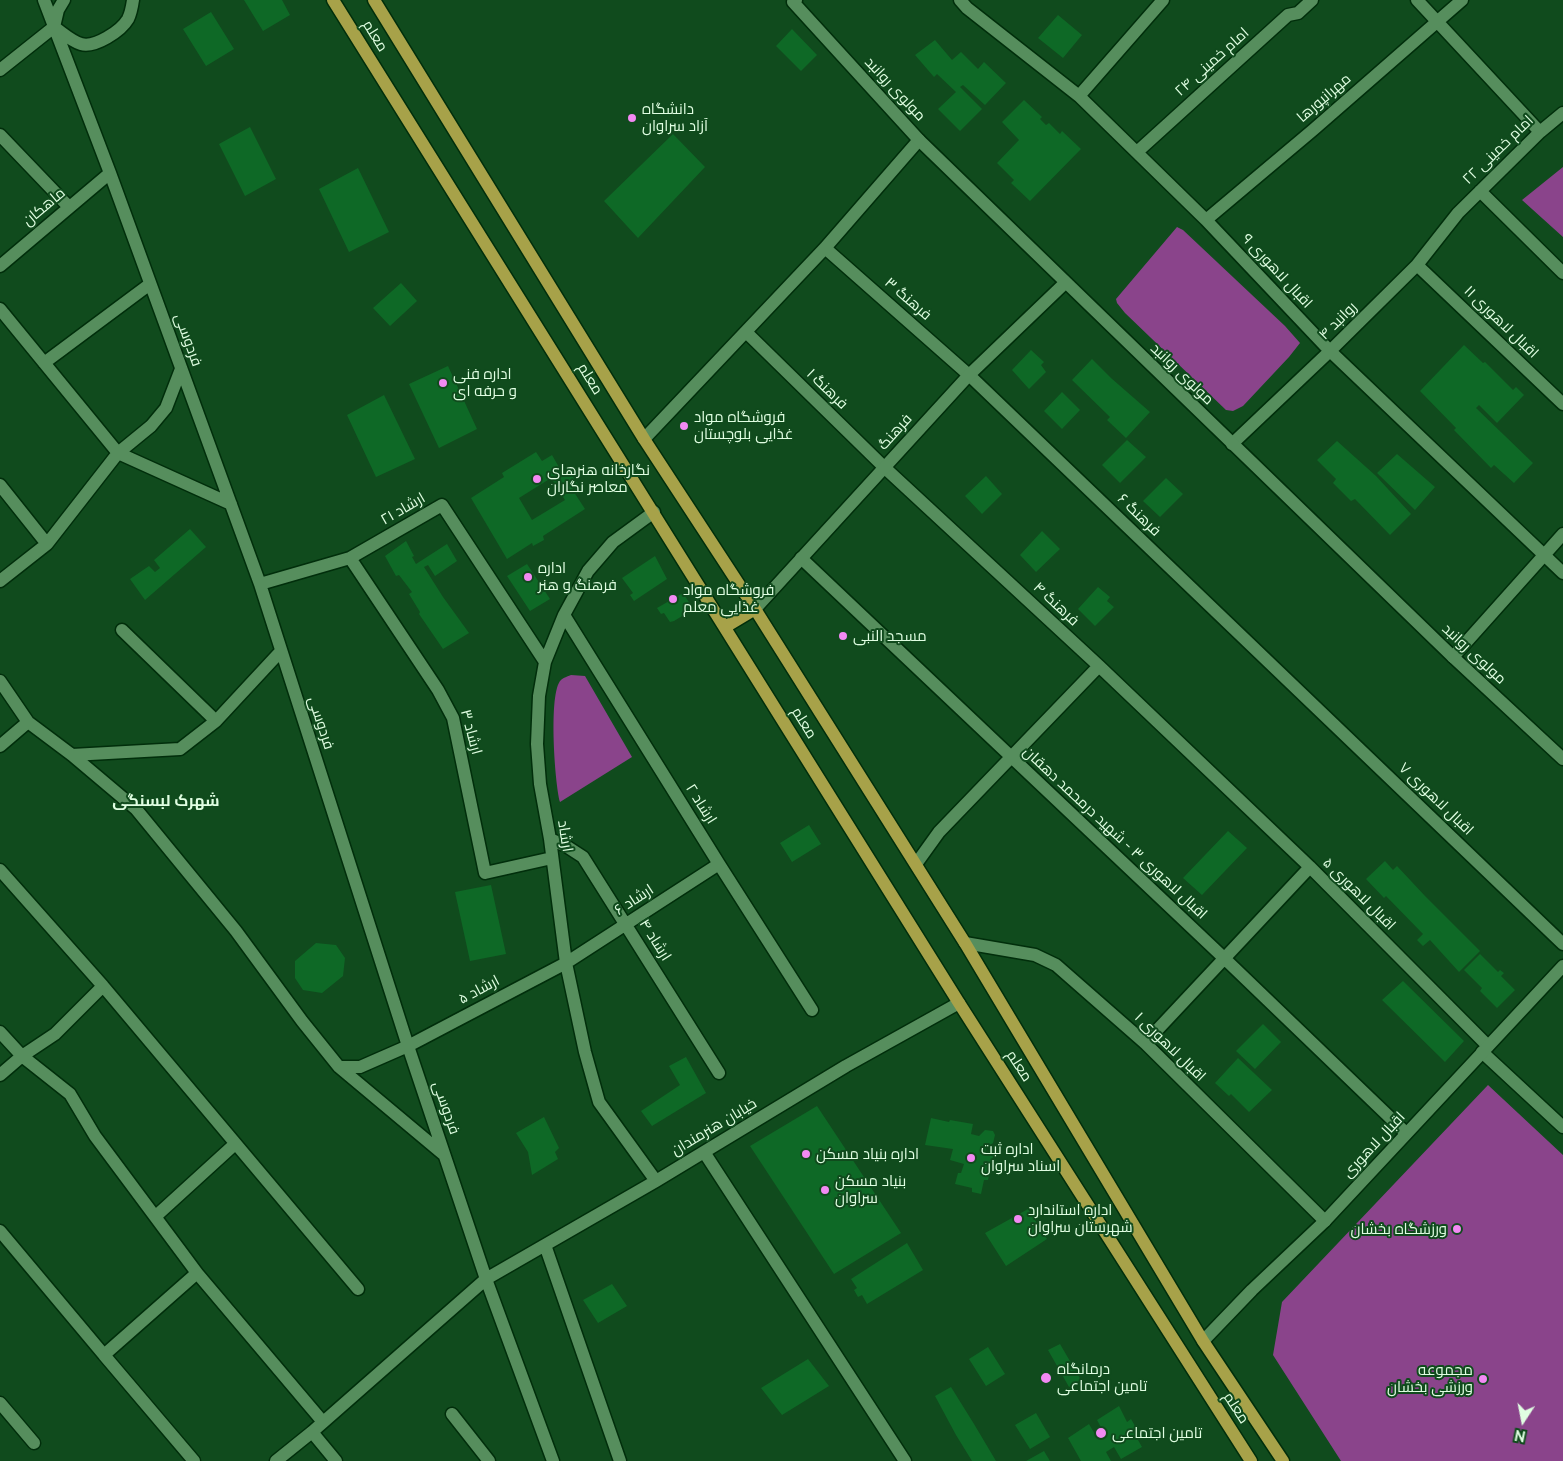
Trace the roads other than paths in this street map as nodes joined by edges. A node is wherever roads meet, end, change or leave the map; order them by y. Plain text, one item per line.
1 (44, 0) edge
2 (64, 0) edge
3 (133, 0) edge
4 (333, 0) edge
5 (374, 0) edge
6 (1164, 0) edge
7 (1312, 0) edge
8 (1417, 0) edge
9 (1462, 0) edge
10 (793, 1) edge
11 (967, 3) edge
12 (1438, 20) junction
13 (54, 27) junction
14 (0, 70) edge
15 (1079, 96) junction
16 (1563, 113) edge
17 (1540, 132) junction
18 (0, 135) edge
19 (919, 140) junction
20 (1137, 152) junction
21 (110, 173) junction
22 (1480, 191) junction
23 (69, 208) junction
24 (1458, 212) joint
25 (1206, 220) junction
26 (825, 248) junction
27 (1417, 265) junction
28 (0, 266) edge
29 (1563, 273) edge
30 (1065, 283) junction
31 (150, 284) junction
32 (0, 309) edge
33 (746, 332) junction
34 (1330, 351) junction
35 (44, 363) junction
36 (182, 369) junction
37 (969, 375) junction
38 (1563, 404) edge
39 (644, 439) junction
40 (1232, 444) junction
41 (118, 453) junction
42 (885, 468) junction
43 (0, 485) edge
44 (231, 504) junction
45 (654, 512) junction
46 (1563, 534) edge
47 (47, 544) junction
48 (1544, 554) junction
49 (350, 558) junction
50 (801, 558) junction
51 (1563, 573) edge
52 (0, 581) edge
53 (260, 584) junction
54 (755, 609) junction
55 (564, 615) junction
56 (725, 627) junction
57 (122, 630) dead end
58 (281, 651) junction
59 (1453, 658) junction
60 (545, 662) junction
61 (1099, 666) junction
62 (1286, 678) joint
63 (0, 680) edge
64 (216, 721) junction
65 (28, 722) junction
66 (0, 746) edge
67 (72, 755) junction
68 (1012, 758) junction
69 (1563, 759) edge
70 (1204, 766) joint
71 (550, 839) junction
72 (552, 858) junction
73 (719, 864) junction
74 (916, 864) junction
75 (1310, 867) junction
76 (0, 870) edge
77 (627, 924) junction
78 (966, 943) junction
79 (1563, 944) edge
80 (1225, 959) junction
81 (566, 963) junction
82 (1563, 966) edge
83 (103, 986) junction
84 (959, 1003) junction
85 (812, 1010) dead end
86 (0, 1032) edge
87 (1145, 1043) junction
88 (408, 1046) junction
89 (1485, 1049) junction
90 (22, 1056) junction
91 (339, 1067) junction
92 (719, 1073) dead end
93 (0, 1075) edge
94 (1563, 1127) edge
95 (1406, 1133) junction
96 (235, 1144) junction
97 (704, 1152) junction
98 (445, 1155) junction
99 (656, 1182) junction
100 (156, 1216) junction
101 (1325, 1221) junction
102 (0, 1231) edge
103 (545, 1245) junction
104 (197, 1273) junction
105 (486, 1279) junction
106 (358, 1289) dead end
107 (1203, 1341) junction
108 (104, 1355) junction
109 (0, 1403) edge
110 (452, 1414) dead end
111 (323, 1422) junction
112 (312, 1432) junction
113 (34, 1443) dead end
114 (194, 1461) edge
115 (276, 1461) edge
116 (336, 1461) edge
117 (489, 1461) edge
118 (553, 1461) edge
119 (620, 1461) edge
120 (905, 1461) edge
121 (1251, 1461) edge
122 (1283, 1461) edge

1 - 13 street, فردوسی
2 - 13 street
3 - 13 street
4 - 45 main road, معلم
5 - 39 main road, معلم
6 - 15 street
7 - 20 street, امام خمینی ۲۴
8 - 12 street
9 - 12 street, مهرانپورها
10 - 19 street, مولوی روانبد
11 - 15 street, اقبال لاهوری ۹
12 - 17 street
12 - 25 street, مهرانپورها
13 - 14 street
13 - 21 street, فردوسی
15 - 20 street, اقبال لاهوری ۹
16 - 17 street, امام خمینی ۲۲
17 - 22 street, امام خمینی ۲۲
18 - 23 street
19 - 26 street
19 - 30 street, مولوی روانبد
20 - 25 street, اقبال لاهوری ۹
21 - 23 street, ماهکان
21 - 31 street, فردوسی
22 - 24 street, امام خمینی ۲۲
22 - 29 street
23 - 28 street, ماهکان
24 - 27 street, روانبد ۴
25 - 34 street, اقبال لاهوری ۹
26 - 33 street
26 - 37 street, فرهنگ ۳
27 - 34 street, روانبد ۴
27 - 38 street, اقبال لاهوری ۱۱
30 - 37 street, فرهنگ
30 - 40 street, مولوی روانبد
31 - 35 street
31 - 36 street, فردوسی
32 - 35 street
33 - 39 street
33 - 42 street, فرهنگ ۱
34 - 40 street, روانبد ۴
34 - 48 street, اقبال لاهوری ۹
35 - 41 street
36 - 41 street
36 - 44 street, فردوسی
37 - 42 street, فرهنگ
37 - 62 street, فرهنگ ۶
39 - 54 main road, معلم
40 - 59 street, مولوی روانبد
41 - 44 street
41 - 47 street
42 - 50 street, فرهنگ
42 - 61 street, فرهنگ ۴
43 - 47 street
44 - 53 street, فردوسی
45 - 55 street, ارشاد
45 - 56 main road, معلم
46 - 48 street
47 - 52 street
48 - 51 street, اقبال لاهوری ۹
48 - 59 street
49 - 53 street, ارشاد ۲۱
49 - 60 street, ارشاد ۲۱
49 - 72 street, ارشاد ۳
50 - 54 street, فرهنگ
50 - 68 street, اقبال لاهوری ۳ - شهید درمحمد دهقان
53 - 58 street, فردوسی
54 - 56 main road
54 - 74 main road, معلم
55 - 60 street, ارشاد
55 - 73 street, ارشاد ۲
56 - 84 main road, معلم
57 - 64 street
58 - 64 street
58 - 88 street, فردوسی
59 - 69 street, مولوی روانبد
60 - 71 street, ارشاد
61 - 68 street
61 - 70 street, فرهنگ ۴
62 - 79 street, اقبال لاهوری ۷
63 - 65 street
64 - 67 street
65 - 66 street
65 - 67 street
67 - 91 street
68 - 74 street
68 - 80 street, اقبال لاهوری ۳ - شهید درمحمد دهقان
70 - 75 street, اقبال لاهوری ۵
71 - 72 street, ارشاد
71 - 77 street, ارشاد ۴
72 - 81 street, ارشاد
73 - 77 street, ارشاد ۶
73 - 85 street, ارشاد ۲
74 - 78 main road, معلم
75 - 80 street
75 - 89 street, اقبال لاهوری ۵
76 - 83 street
77 - 81 street, ارشاد ۶
77 - 92 street, ارشاد ۴
78 - 87 street, اقبال لاهوری ۱
78 - 107 main road, معلم
80 - 87 street
80 - 95 street, اقبال لاهوری ۳ - شهید درمحمد دهقان
81 - 88 street, ارشاد ۵
81 - 99 street, ارشاد
82 - 89 street, اقبال لاهوری
83 - 90 street
83 - 96 street
84 - 97 street, خیابان هنرمندان
84 - 121 main road, معلم
86 - 90 street
87 - 101 street, اقبال لاهوری ۱
88 - 91 street, ارشاد ۵
88 - 98 street, فردوسی
89 - 94 street, اقبال لاهوری ۵
89 - 95 street, اقبال لاهوری
90 - 93 street
90 - 100 street
91 - 98 street
95 - 101 street, اقبال لاهوری
96 - 100 street
96 - 106 street
97 - 99 street, خیابان هنرمندان
97 - 120 street
98 - 105 street, فردوسی
99 - 103 street, خیابان هنرمندان
100 - 104 street
101 - 107 street, اقبال لاهوری
102 - 108 street
103 - 105 street, خیابان هنرمندان
103 - 119 street
104 - 108 street
104 - 111 street
105 - 111 street, خیابان هنرمندان
105 - 118 street, فردوسی
107 - 122 main road, معلم
108 - 114 street
109 - 113 street
110 - 117 street
111 - 112 street, خیابان هنرمندان
112 - 115 street, خیابان هنرمندان
112 - 116 street

